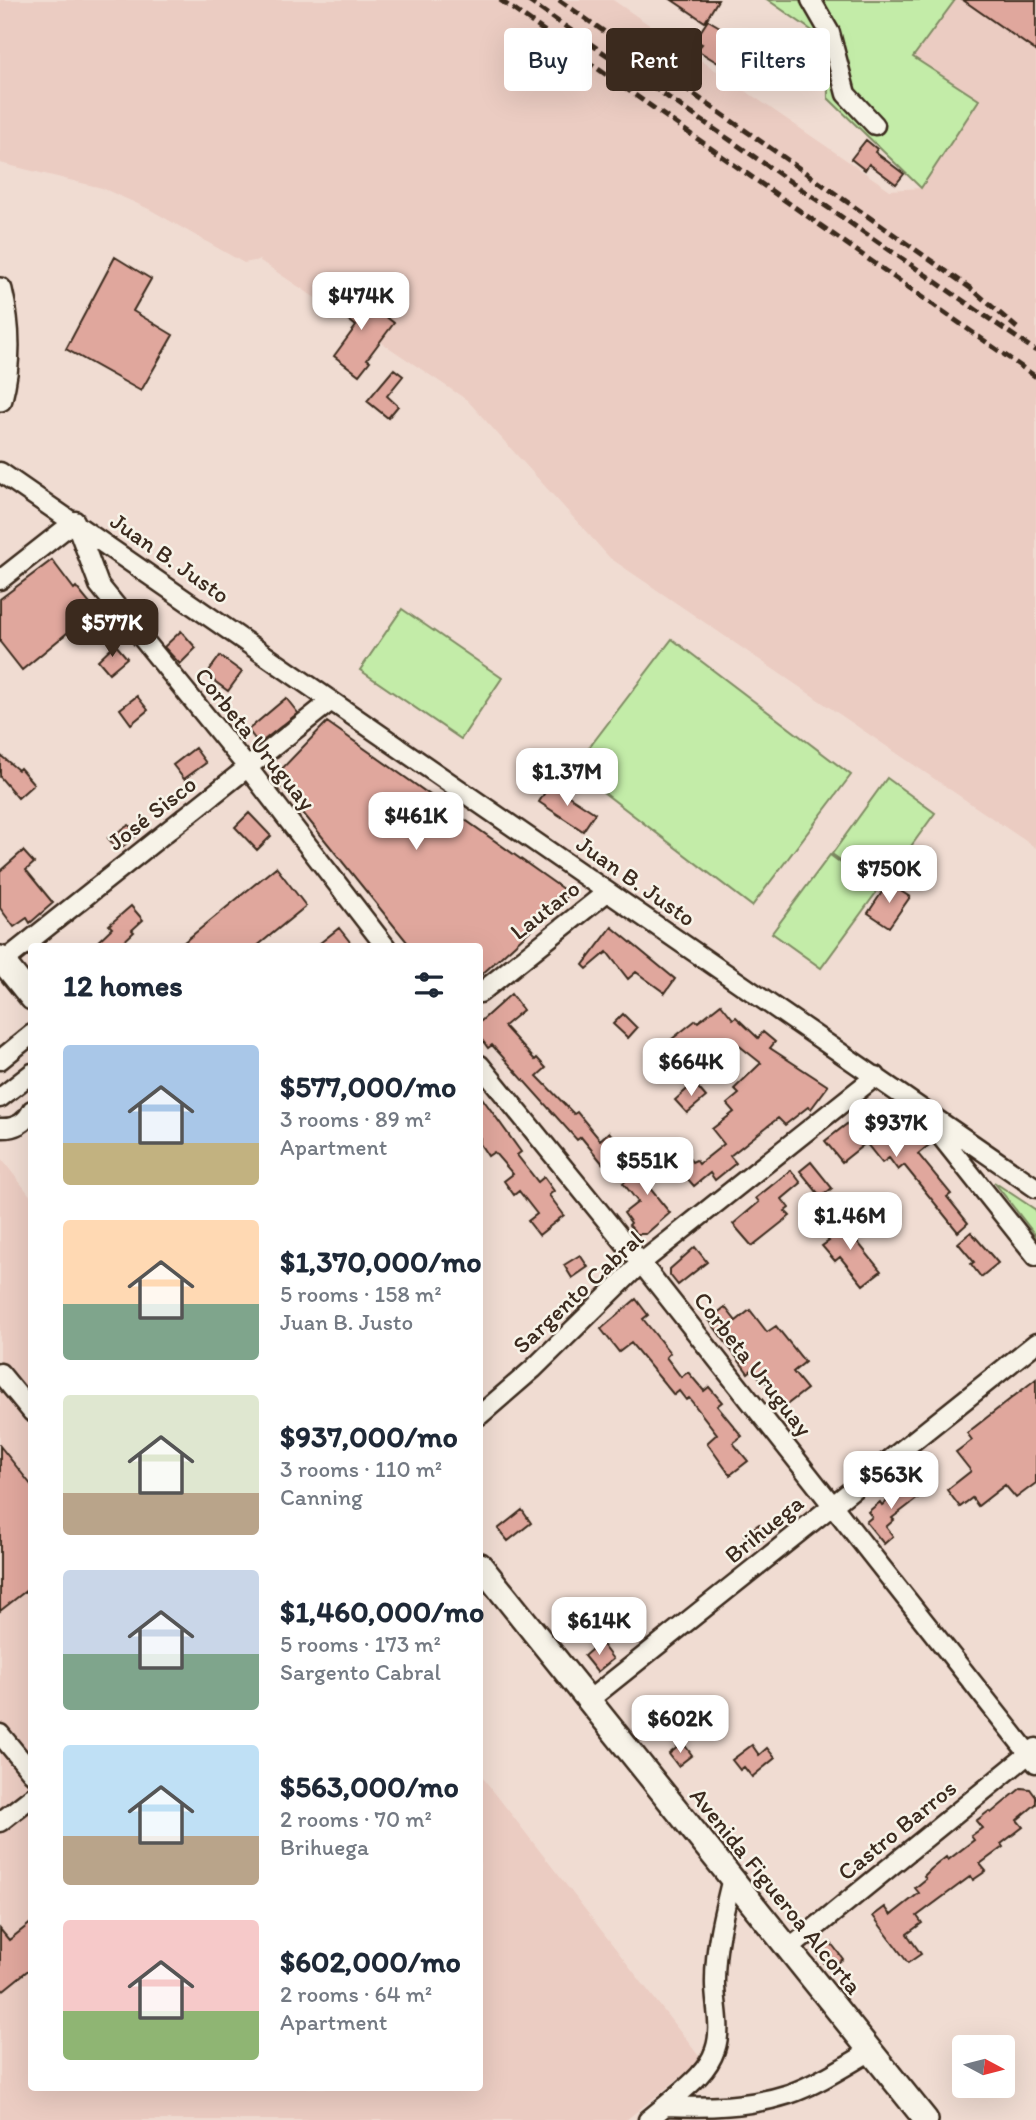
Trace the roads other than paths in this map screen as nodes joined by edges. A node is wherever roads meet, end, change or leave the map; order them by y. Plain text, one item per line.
1 (811, 0) edge
2 (875, 125) dead end
3 (0, 289) edge
4 (0, 399) edge
5 (0, 472) edge
6 (75, 521) junction
7 (0, 580) edge
8 (331, 701) junction
9 (248, 768) junction
10 (607, 892) junction
11 (383, 943) edge
12 (1, 960) edge
13 (483, 991) edge
14 (28, 993) edge
15 (28, 1037) edge
16 (0, 1060) edge
17 (483, 1069) edge
18 (876, 1076) junction
19 (28, 1080) edge
20 (0, 1098) edge
21 (913, 1102) junction
22 (28, 1115) edge
23 (0, 1128) edge
24 (1036, 1188) edge
25 (1036, 1256) edge
26 (641, 1263) junction
27 (1036, 1343) edge
28 (0, 1373) edge
29 (28, 1407) edge
30 (483, 1412) edge
31 (834, 1505) junction
32 (483, 1569) edge
33 (589, 1700) junction
34 (0, 1734) edge
35 (1033, 1755) edge
36 (28, 1768) edge
37 (28, 1800) edge
38 (0, 1822) edge
39 (732, 1878) junction
40 (789, 1949) junction
41 (871, 2051) junction
42 (665, 2106) junction
43 (648, 2120) edge
44 (926, 2120) edge

1 - 2 street
3 - 4 main road
5 - 6 street, Juan B. Justo
6 - 7 street
6 - 8 street, Juan B. Justo
6 - 9 street, Corbeta Uruguay
8 - 9 street, José Sisco
8 - 10 street, Juan B. Justo
9 - 11 street, Corbeta Uruguay
9 - 12 street, José Sisco
10 - 13 street, Lautaro
10 - 18 street, Juan B. Justo
12 - 14 main road
15 - 16 street
17 - 26 street, Corbeta Uruguay
18 - 21 street, Juan B. Justo
18 - 26 street, Sargento Cabral
19 - 20 street
21 - 24 street, Juan B. Justo
21 - 25 street
22 - 23 street
26 - 30 street, Sargento Cabral
26 - 31 street, Corbeta Uruguay
27 - 31 street, Brihuega
28 - 29 street
31 - 33 street, Brihuega
31 - 35 street, Corbeta Uruguay
32 - 33 main road, Avenida Figueroa Alcorta
33 - 39 main road, Avenida Figueroa Alcorta
34 - 36 street
35 - 40 street, Castro Barros
37 - 38 street
39 - 40 main road, Avenida Figueroa Alcorta
39 - 42 street
40 - 41 main road, Avenida Figueroa Alcorta
41 - 42 street
41 - 44 main road, Avenida Figueroa Alcorta
42 - 43 street

